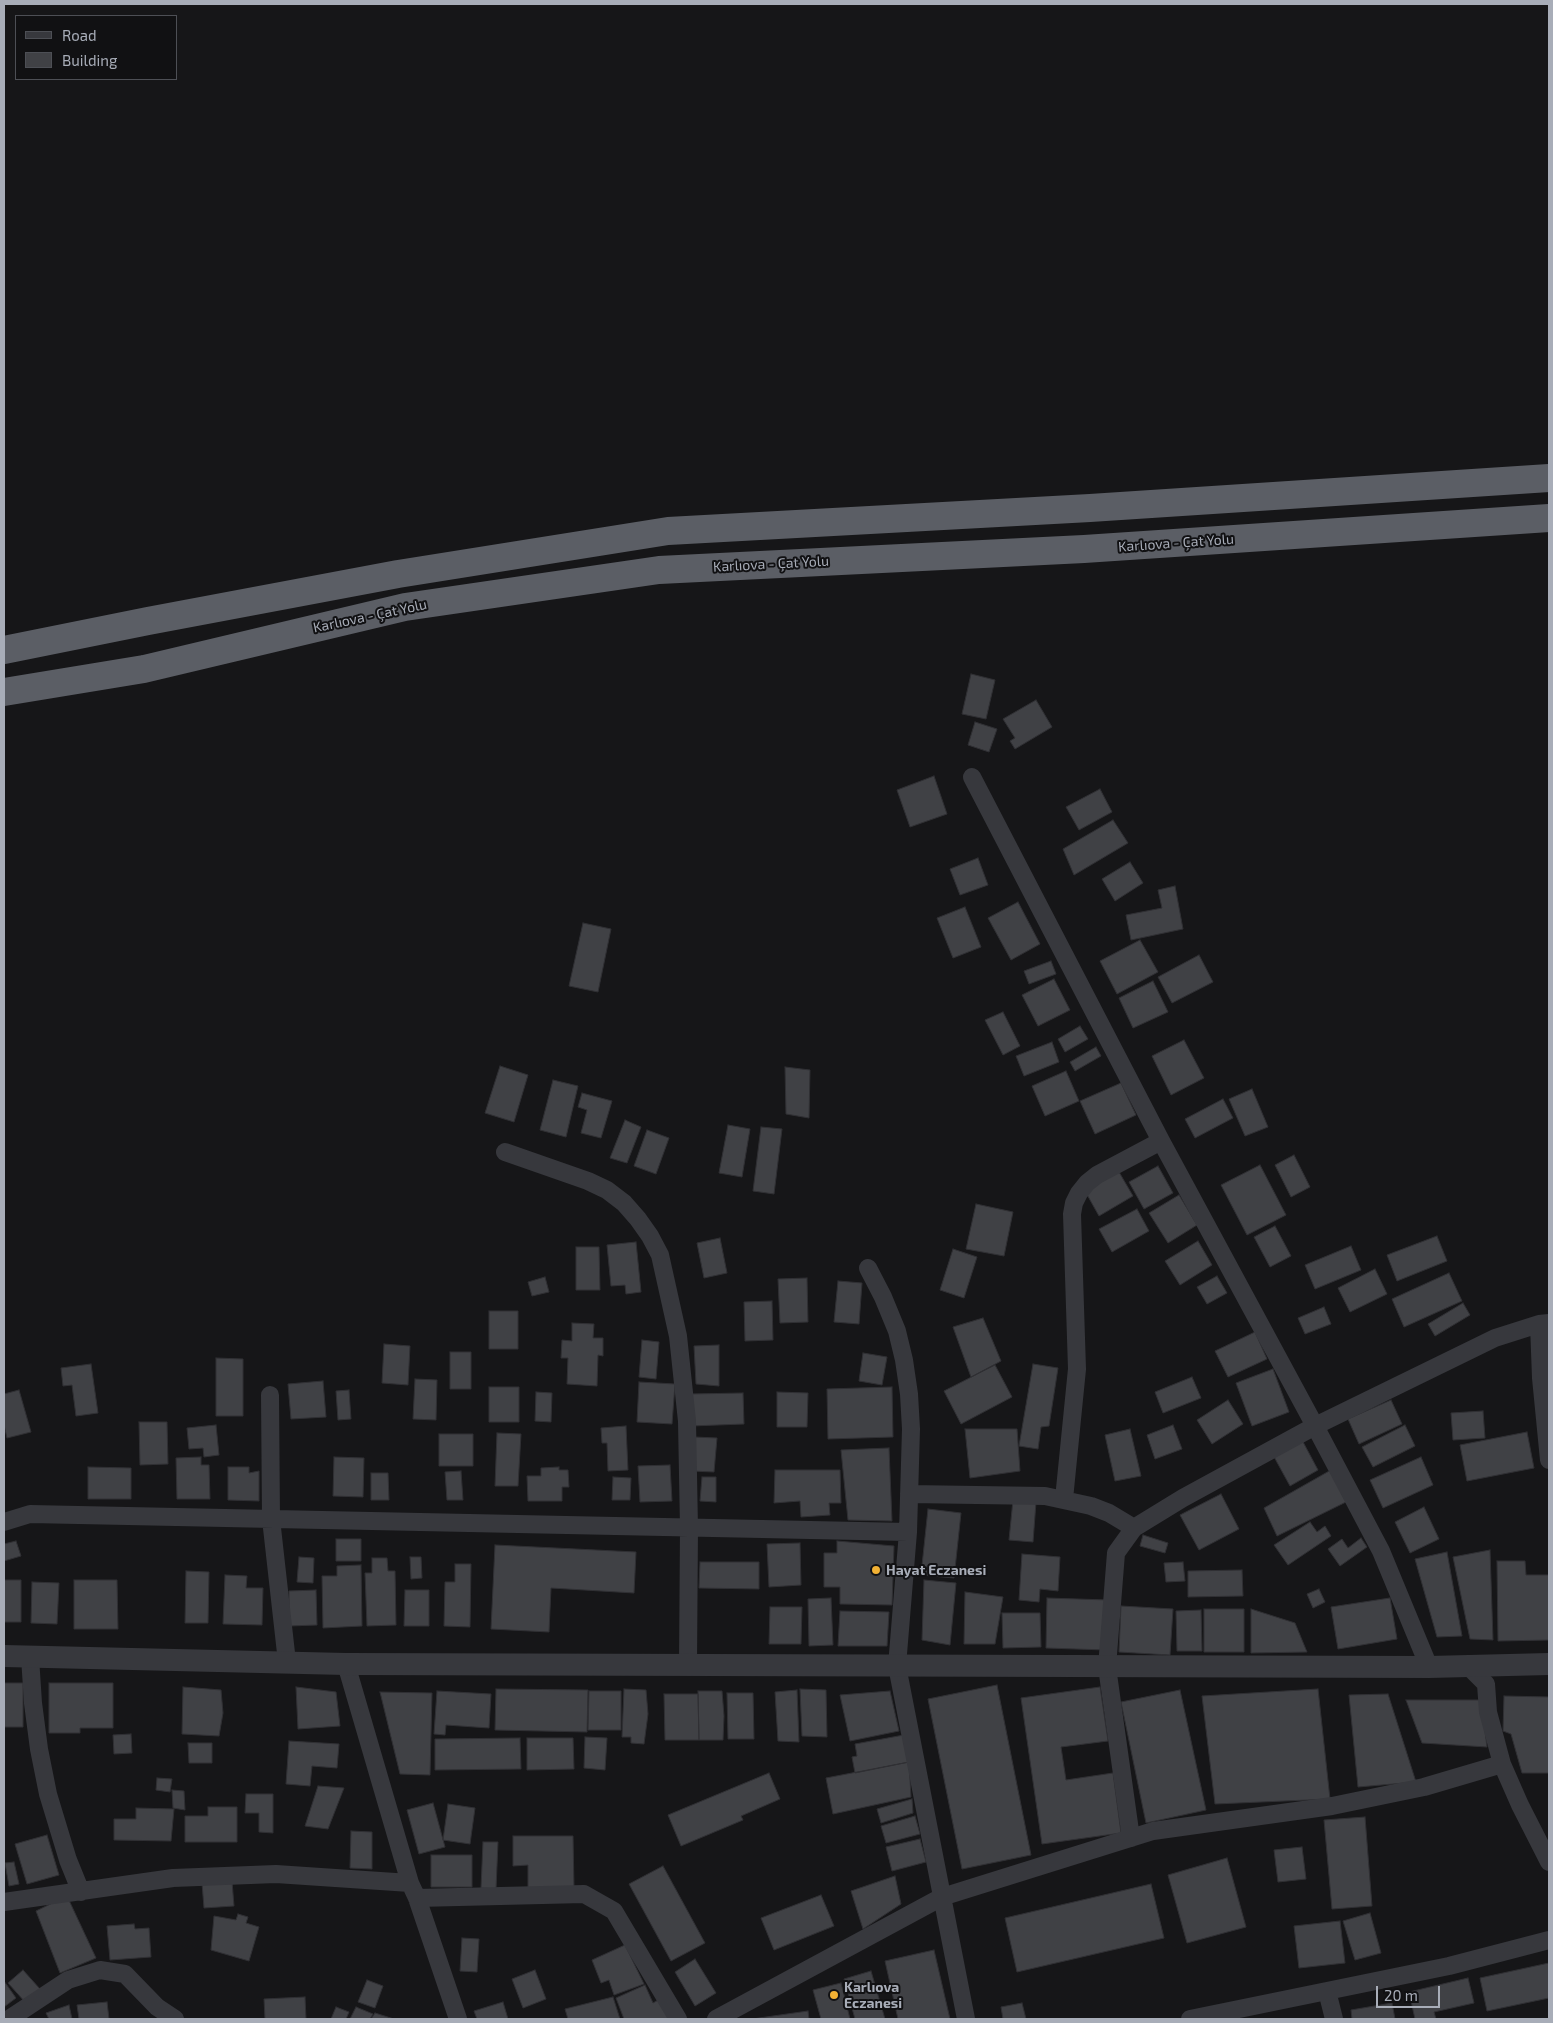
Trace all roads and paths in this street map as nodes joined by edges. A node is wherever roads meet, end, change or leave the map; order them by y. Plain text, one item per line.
1 (1549, 478) edge
2 (1549, 518) edge
3 (4, 650) edge
4 (4, 692) edge
5 (972, 777) dead end
6 (1161, 1141) junction
7 (505, 1152) dead end
8 (868, 1268) dead end
9 (1544, 1324) edge
10 (270, 1395) dead end
11 (1315, 1426) junction
12 (1549, 1460) edge
13 (909, 1494) junction
14 (1064, 1499) junction
15 (271, 1519) junction
16 (4, 1522) edge
17 (689, 1528) junction
18 (1134, 1528) junction
19 (908, 1532) junction
20 (4, 1656) edge
21 (30, 1657) junction
22 (287, 1662) junction
23 (346, 1664) junction
24 (1549, 1664) edge
25 (688, 1665) junction
26 (898, 1666) junction
27 (1468, 1666) junction
28 (1107, 1667) junction
29 (1429, 1667) junction
30 (1502, 1764) junction
31 (1131, 1838) junction
32 (1549, 1862) edge
33 (414, 1891) junction
34 (81, 1892) junction
35 (942, 1897) junction
36 (4, 1902) edge
37 (1549, 1940) edge
38 (1327, 1991) junction
39 (10, 2019) edge
40 (175, 2019) edge
41 (458, 2019) edge
42 (678, 2019) edge
43 (716, 2019) edge
44 (966, 2019) edge
45 (1190, 2019) edge
46 (1334, 2019) edge

1 - 3 highway
2 - 4 highway, Karlıova - Çat Yolu
5 - 6 street
6 - 11 street
6 - 14 street
7 - 17 street
8 - 13 street
9 - 11 street
9 - 12 street
10 - 15 street
11 - 18 street
11 - 29 street
13 - 14 street
13 - 19 street
14 - 18 street
15 - 16 street
15 - 17 street
15 - 22 street
17 - 19 street
17 - 25 street
18 - 28 street
19 - 26 street
20 - 21 street
21 - 22 street
21 - 34 street
22 - 23 street
23 - 25 street
23 - 33 street
24 - 27 street
25 - 26 street
26 - 28 street
26 - 35 street
27 - 29 street
27 - 30 street
28 - 29 street
28 - 31 street
30 - 31 street
30 - 32 street
31 - 35 street
33 - 34 street
33 - 41 street
33 - 42 street
34 - 36 street
35 - 43 street
35 - 44 street
37 - 38 street
38 - 45 street
38 - 46 street
39 - 40 street

